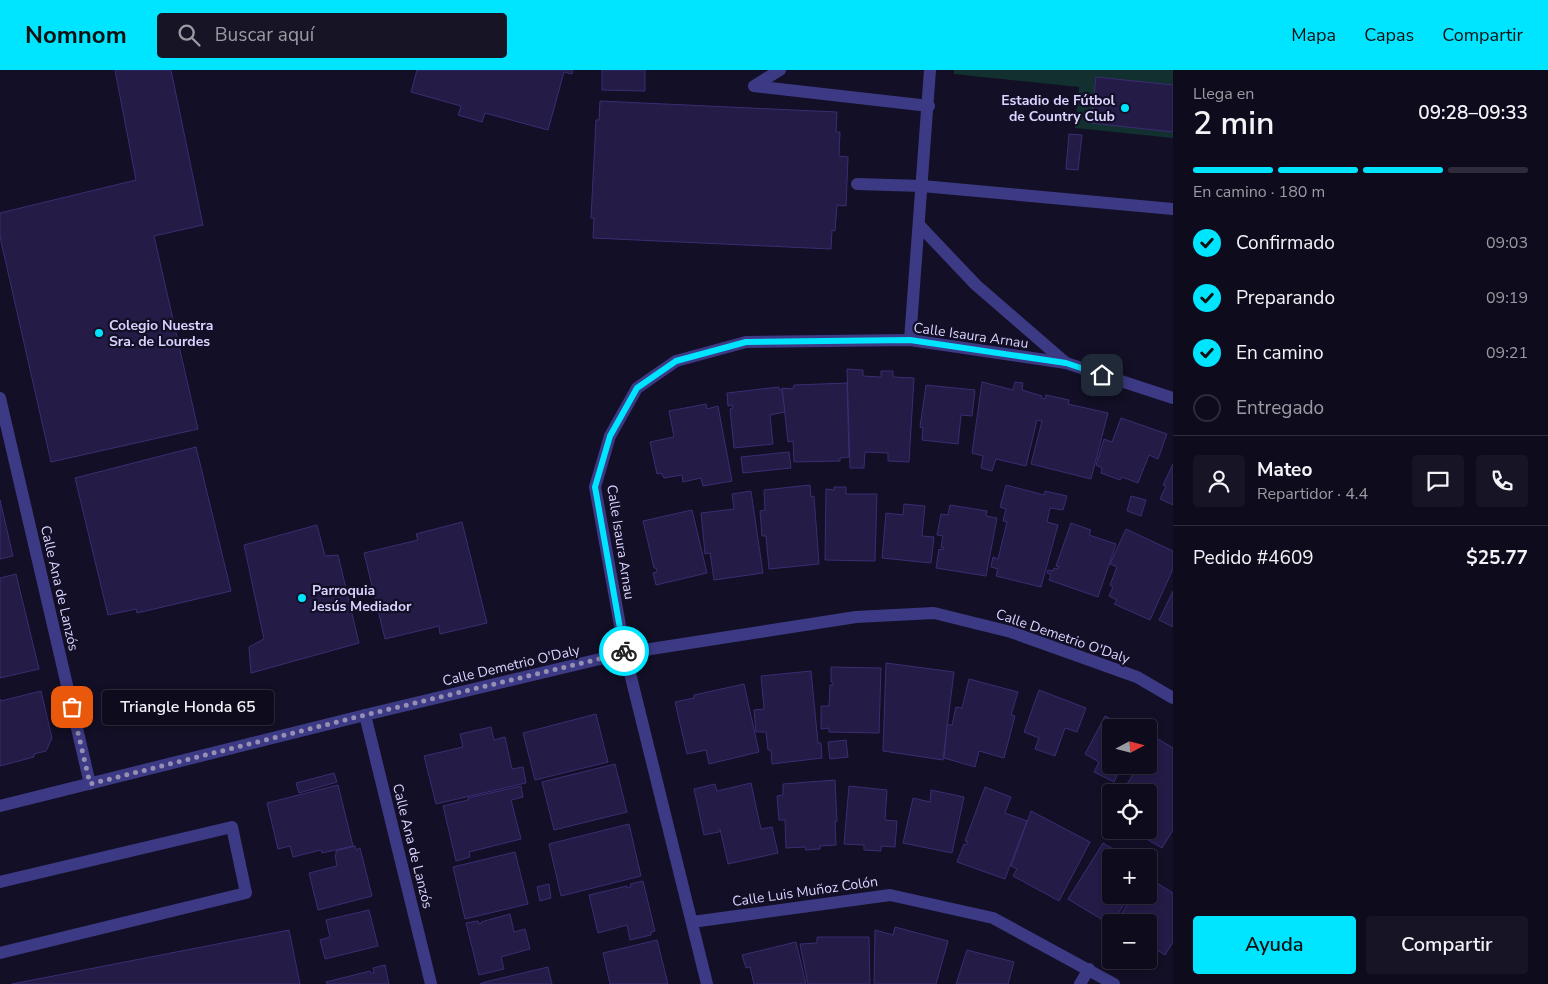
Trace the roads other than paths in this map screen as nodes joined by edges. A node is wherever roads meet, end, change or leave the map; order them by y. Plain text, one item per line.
1 (780, 70) edge
2 (930, 70) edge
3 (929, 106) junction
4 (858, 184) dead end
5 (922, 186) junction
6 (1173, 209) edge
7 (919, 225) junction
8 (910, 340) junction
9 (1066, 363) junction
10 (0, 398) edge
11 (1173, 398) edge
12 (624, 653) junction
13 (1173, 698) edge
14 (365, 715) junction
15 (90, 784) junction
16 (0, 806) edge
17 (0, 882) edge
18 (692, 922) junction
19 (0, 954) edge
20 (1089, 969) junction
21 (431, 984) edge
22 (707, 984) edge
23 (1080, 984) edge
24 (1114, 984) edge

1 - 3 street
2 - 3 street
3 - 5 street
4 - 5 street
5 - 6 street
5 - 7 street
7 - 8 street
7 - 9 street
8 - 9 street, Calle Isaura Arnau
8 - 12 street, Calle Isaura Arnau
9 - 11 street, Calle Isaura Arnau
10 - 15 street, Calle Ana de Lanzós
12 - 13 street, Calle Demetrio O'Daly
12 - 14 street, Calle Demetrio O'Daly
12 - 18 street, Calle Isaura Arnau
14 - 15 street, Calle Demetrio O'Daly
14 - 21 street, Calle Ana de Lanzós
15 - 16 street, Calle Demetrio O'Daly
17 - 19 street
18 - 20 street, Calle Luis Muñoz Colón
18 - 22 street, Calle Isaura Arnau
20 - 23 street
20 - 24 street, Calle Luis Muñoz Colón

